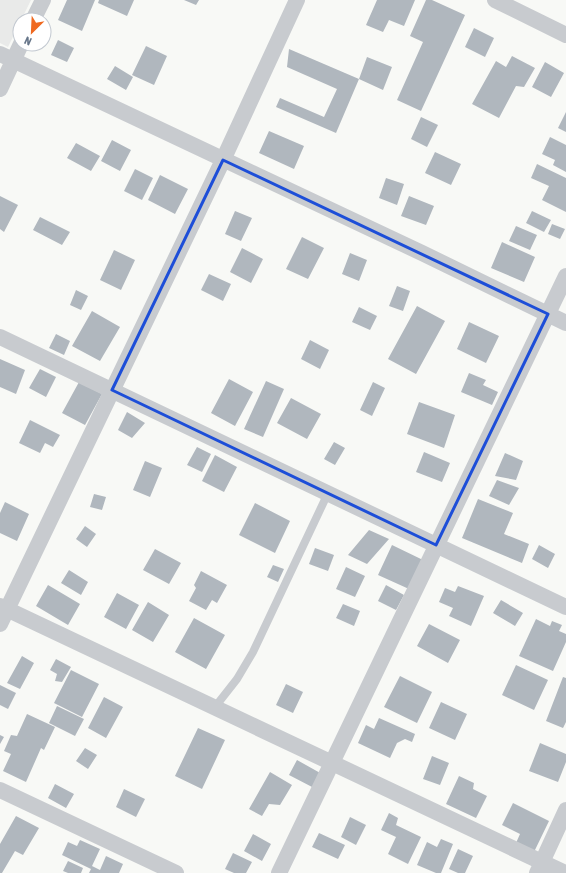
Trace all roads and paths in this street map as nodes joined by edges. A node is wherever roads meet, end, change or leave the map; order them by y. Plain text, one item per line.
1 (43, 0) edge
2 (298, 0) edge
3 (495, 0) edge
4 (37, 12) edge
5 (566, 35) edge
6 (7, 57) edge
7 (0, 89) edge
8 (223, 160) junction
9 (566, 276) edge
10 (548, 314) junction
11 (566, 323) edge
12 (0, 337) edge
13 (112, 390) junction
14 (328, 493) junction
15 (436, 545) junction
16 (4, 607) edge
17 (566, 607) edge
18 (0, 624) edge
19 (215, 707) junction
20 (332, 763) junction
21 (0, 790) edge
22 (566, 810) edge
23 (539, 867) edge
24 (176, 873) edge
25 (278, 873) edge
26 (565, 873) edge

1 - 4 street
2 - 8 street
3 - 5 street
6 - 7 street
6 - 8 street
8 - 10 street
8 - 13 street
9 - 10 street
10 - 11 street
10 - 15 street
12 - 13 street
13 - 14 street
13 - 16 street
14 - 15 street
14 - 19 lane
15 - 17 street
15 - 20 street
16 - 18 street
16 - 19 street
19 - 20 street
20 - 23 street
20 - 25 street
21 - 24 street
22 - 23 street
23 - 26 street

